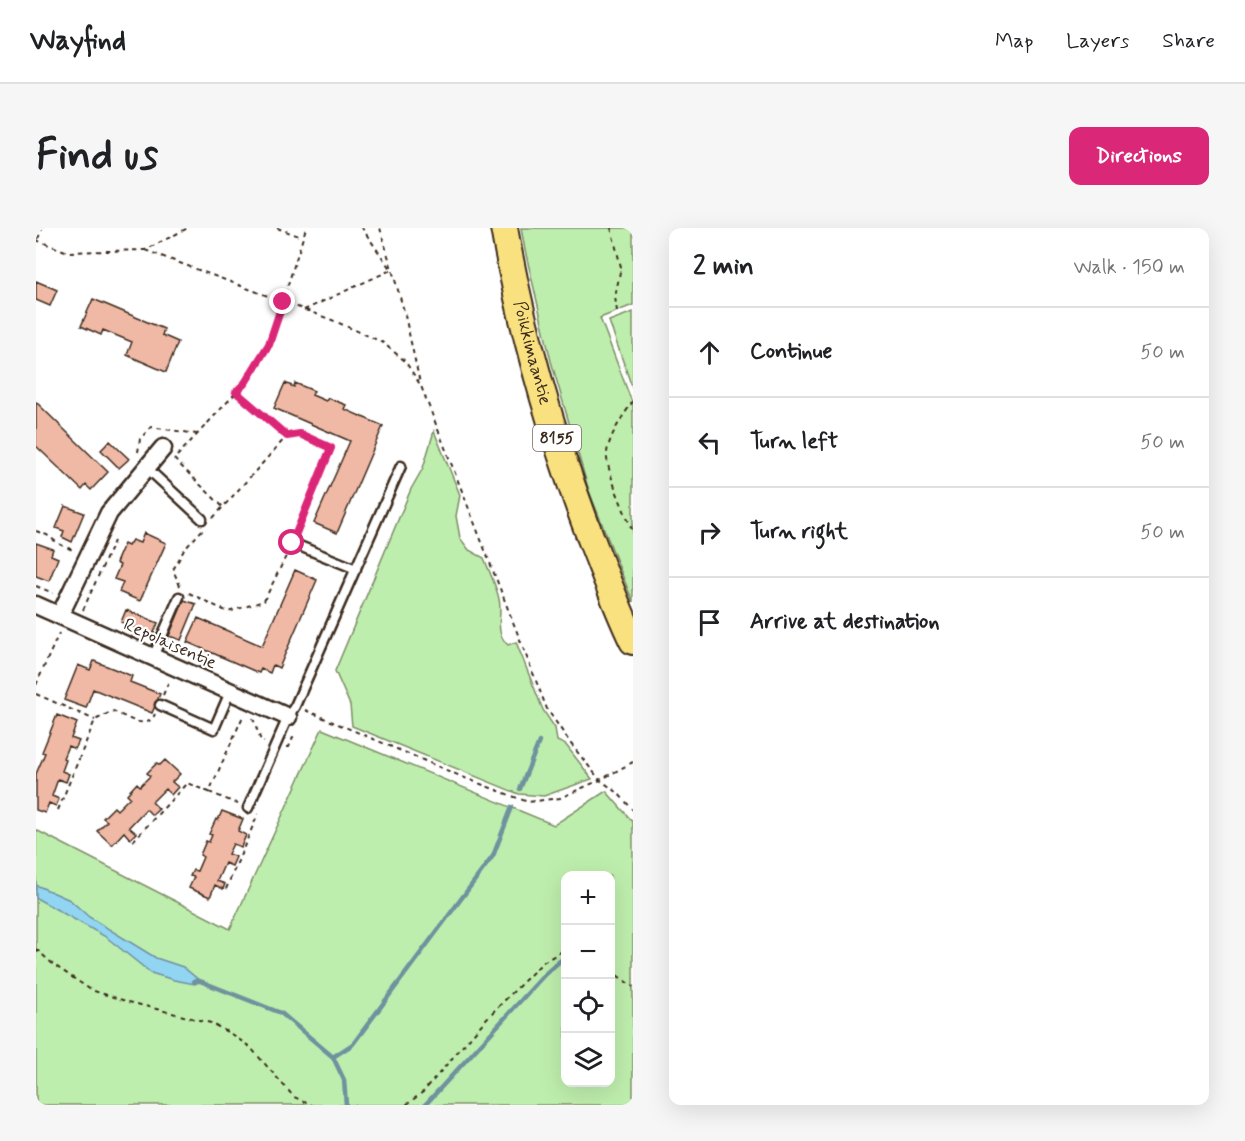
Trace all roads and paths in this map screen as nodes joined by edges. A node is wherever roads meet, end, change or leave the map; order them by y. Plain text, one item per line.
1 (42, 228) edge
2 (188, 228) edge
3 (277, 228) edge
4 (306, 228) edge
5 (362, 228) edge
6 (380, 228) edge
7 (504, 228) edge
8 (611, 228) edge
9 (303, 238) junction
10 (37, 240) edge
11 (145, 250) junction
12 (391, 270) junction
13 (283, 302) junction
14 (304, 310) junction
15 (617, 311) dead end
16 (421, 386) junction
17 (236, 392) junction
18 (633, 401) edge
19 (178, 431) dead end
20 (196, 434) junction
21 (287, 436) junction
22 (169, 454) junction
23 (401, 466) dead end
24 (152, 472) junction
25 (223, 507) junction
26 (202, 519) dead end
27 (36, 531) edge
28 (633, 532) edge
29 (115, 538) dead end
30 (292, 543) junction
31 (78, 552) dead end
32 (356, 569) junction
33 (179, 597) dead end
34 (36, 605) edge
35 (83, 610) dead end
36 (60, 621) junction
37 (633, 641) edge
38 (153, 657) junction
39 (171, 676) dead end
40 (36, 684) edge
41 (230, 692) junction
42 (36, 694) edge
43 (160, 705) junction
44 (246, 708) dead end
45 (305, 710) dead end
46 (288, 717) junction
47 (95, 720) junction
48 (633, 762) edge
49 (600, 780) junction
50 (209, 792) junction
51 (248, 808) junction
52 (58, 810) dead end
53 (633, 810) edge
54 (133, 841) dead end
55 (226, 889) dead end
56 (36, 949) edge
57 (561, 952) edge
58 (615, 974) edge
59 (633, 987) edge
60 (312, 1105) edge
61 (406, 1105) edge

1 - 10 path
2 - 11 path
3 - 9 path
4 - 9 path
5 - 12 path
6 - 12 path
7 - 37 main road, Poikkimaantie / 8155
8 - 15 path
9 - 13 path
10 - 11 path
11 - 13 path
12 - 14 path
12 - 16 path
13 - 14 path
13 - 17 path
14 - 16 path
16 - 49 path
17 - 20 path
17 - 21 path
18 - 28 path
19 - 20 path
20 - 22 path
21 - 25 path
21 - 30 path
22 - 24 street
22 - 24 path
22 - 25 path
23 - 32 lane
24 - 26 lane
24 - 36 street
25 - 30 path
27 - 31 path
29 - 35 path
30 - 32 lane
32 - 46 lane
33 - 38 lane
34 - 36 street, Repolaisentie
36 - 38 street, Repolaisentie
36 - 40 path
38 - 41 street, Repolaisentie
39 - 43 path
41 - 43 lane
41 - 46 street, Repolaisentie
42 - 47 path
43 - 47 path
44 - 50 path
45 - 49 path
46 - 51 lane
47 - 52 path
48 - 49 path
49 - 53 path
50 - 51 path
50 - 54 path
51 - 55 path
56 - 60 path
57 - 61 path
58 - 59 path

